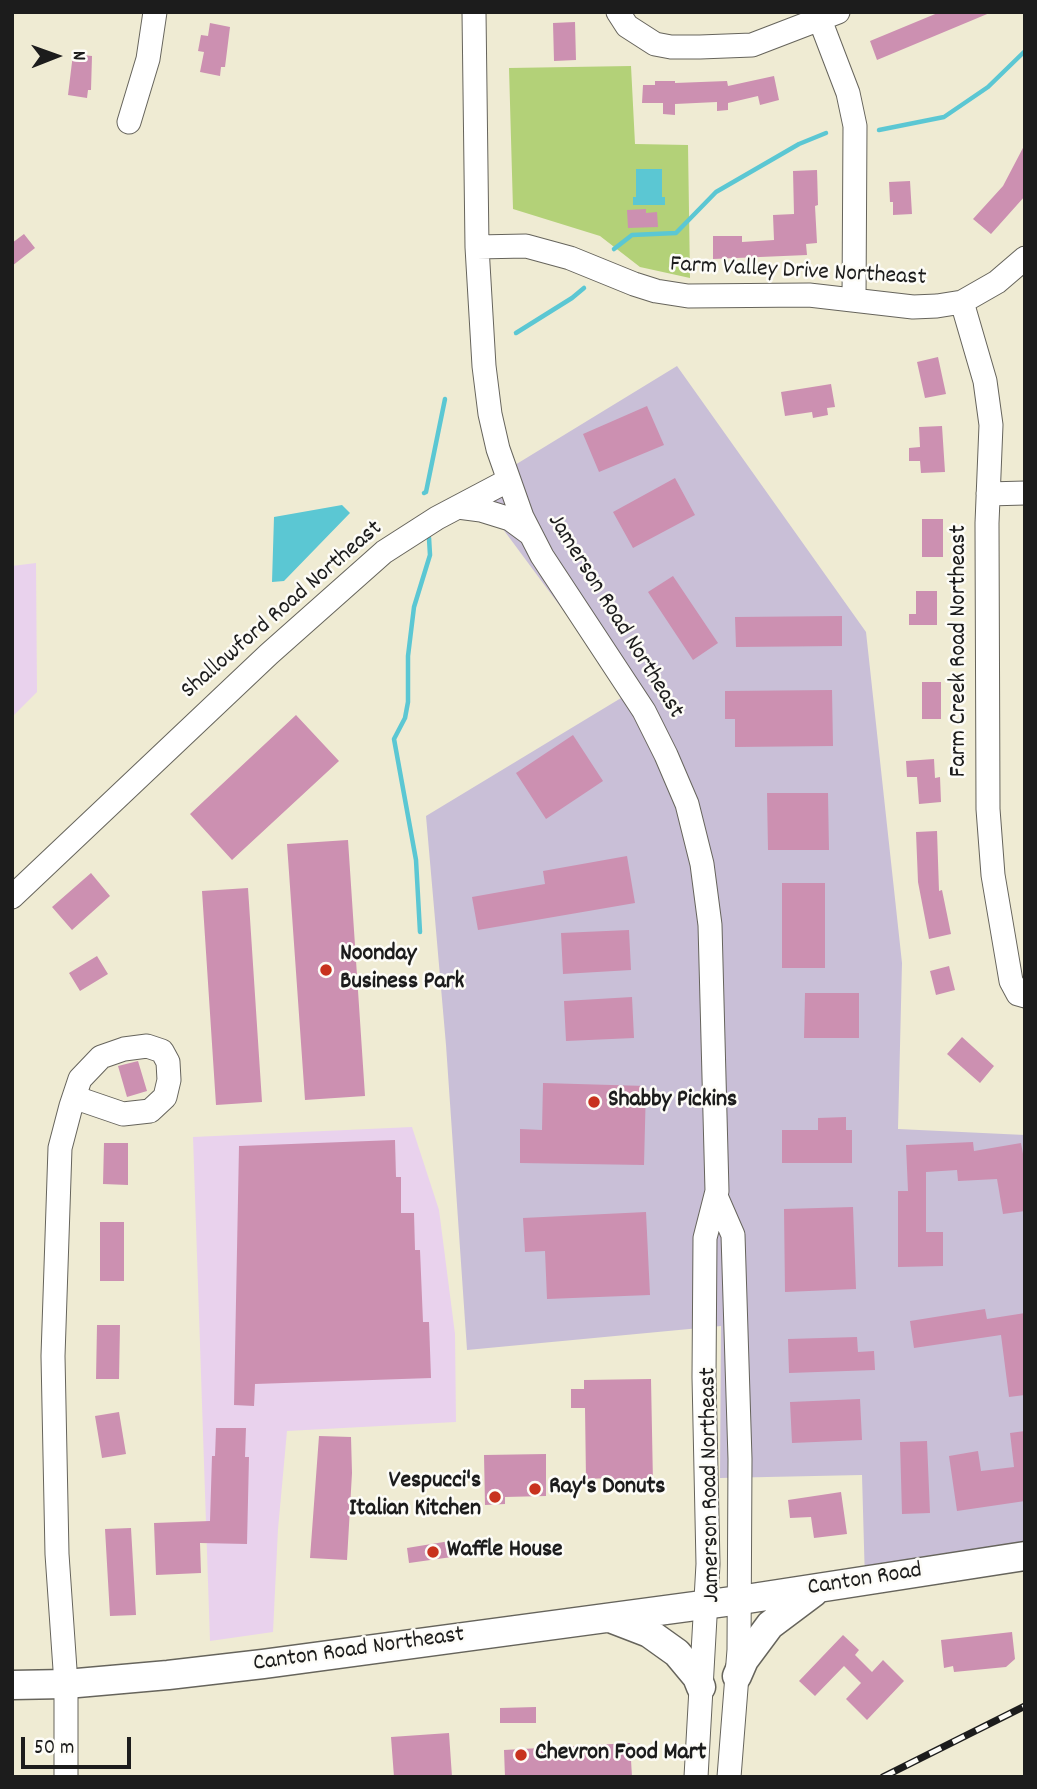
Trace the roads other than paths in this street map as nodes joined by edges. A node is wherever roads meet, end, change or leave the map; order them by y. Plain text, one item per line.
1 (155, 12) edge
2 (474, 12) edge
3 (618, 12) edge
4 (825, 15) edge
5 (129, 122) dead end
6 (477, 247) junction
7 (1025, 258) edge
8 (854, 300) junction
9 (961, 302) junction
10 (507, 481) junction
11 (1025, 493) edge
12 (988, 494) junction
13 (458, 507) junction
14 (530, 533) junction
15 (12, 897) edge
16 (1025, 996) edge
17 (75, 1095) dead end
18 (716, 1196) junction
19 (1025, 1556) edge
20 (821, 1588) junction
21 (740, 1600) junction
22 (705, 1605) junction
23 (607, 1618) junction
24 (737, 1676) junction
25 (66, 1684) junction
26 (12, 1685) edge
27 (701, 1688) junction
28 (66, 1777) edge
29 (696, 1777) edge
30 (729, 1777) edge

1 - 5 street
2 - 6 street
3 - 4 street
4 - 8 street
6 - 8 street, Farm Valley Drive Northeast
6 - 10 street
7 - 9 street, Farm Valley Drive Northeast
8 - 9 street, Farm Valley Drive Northeast
9 - 12 street, Farm Creek Road Northeast
10 - 13 street, Shallowford Road Northeast
10 - 14 street, Jamerson Road Northeast
11 - 12 street
12 - 16 street, Farm Creek Road Northeast
13 - 14 street
13 - 15 street, Shallowford Road Northeast
14 - 18 street, Jamerson Road Northeast
17 - 25 street
18 - 21 street, Jamerson Road Northeast
18 - 22 street, Jamerson Road Northeast
19 - 20 main road, Canton Road
20 - 21 main road, Canton Road
20 - 24 main road
21 - 22 main road, Canton Road
21 - 24 street, Jamerson Road Northeast
22 - 23 main road, Canton Road Northeast
22 - 27 street, Jamerson Road Northeast
23 - 25 main road, Canton Road Northeast
23 - 27 main road
24 - 30 street, Jamerson Road Northeast
25 - 26 main road, Canton Road Northeast
25 - 28 street
27 - 29 street, Jamerson Road Northeast

